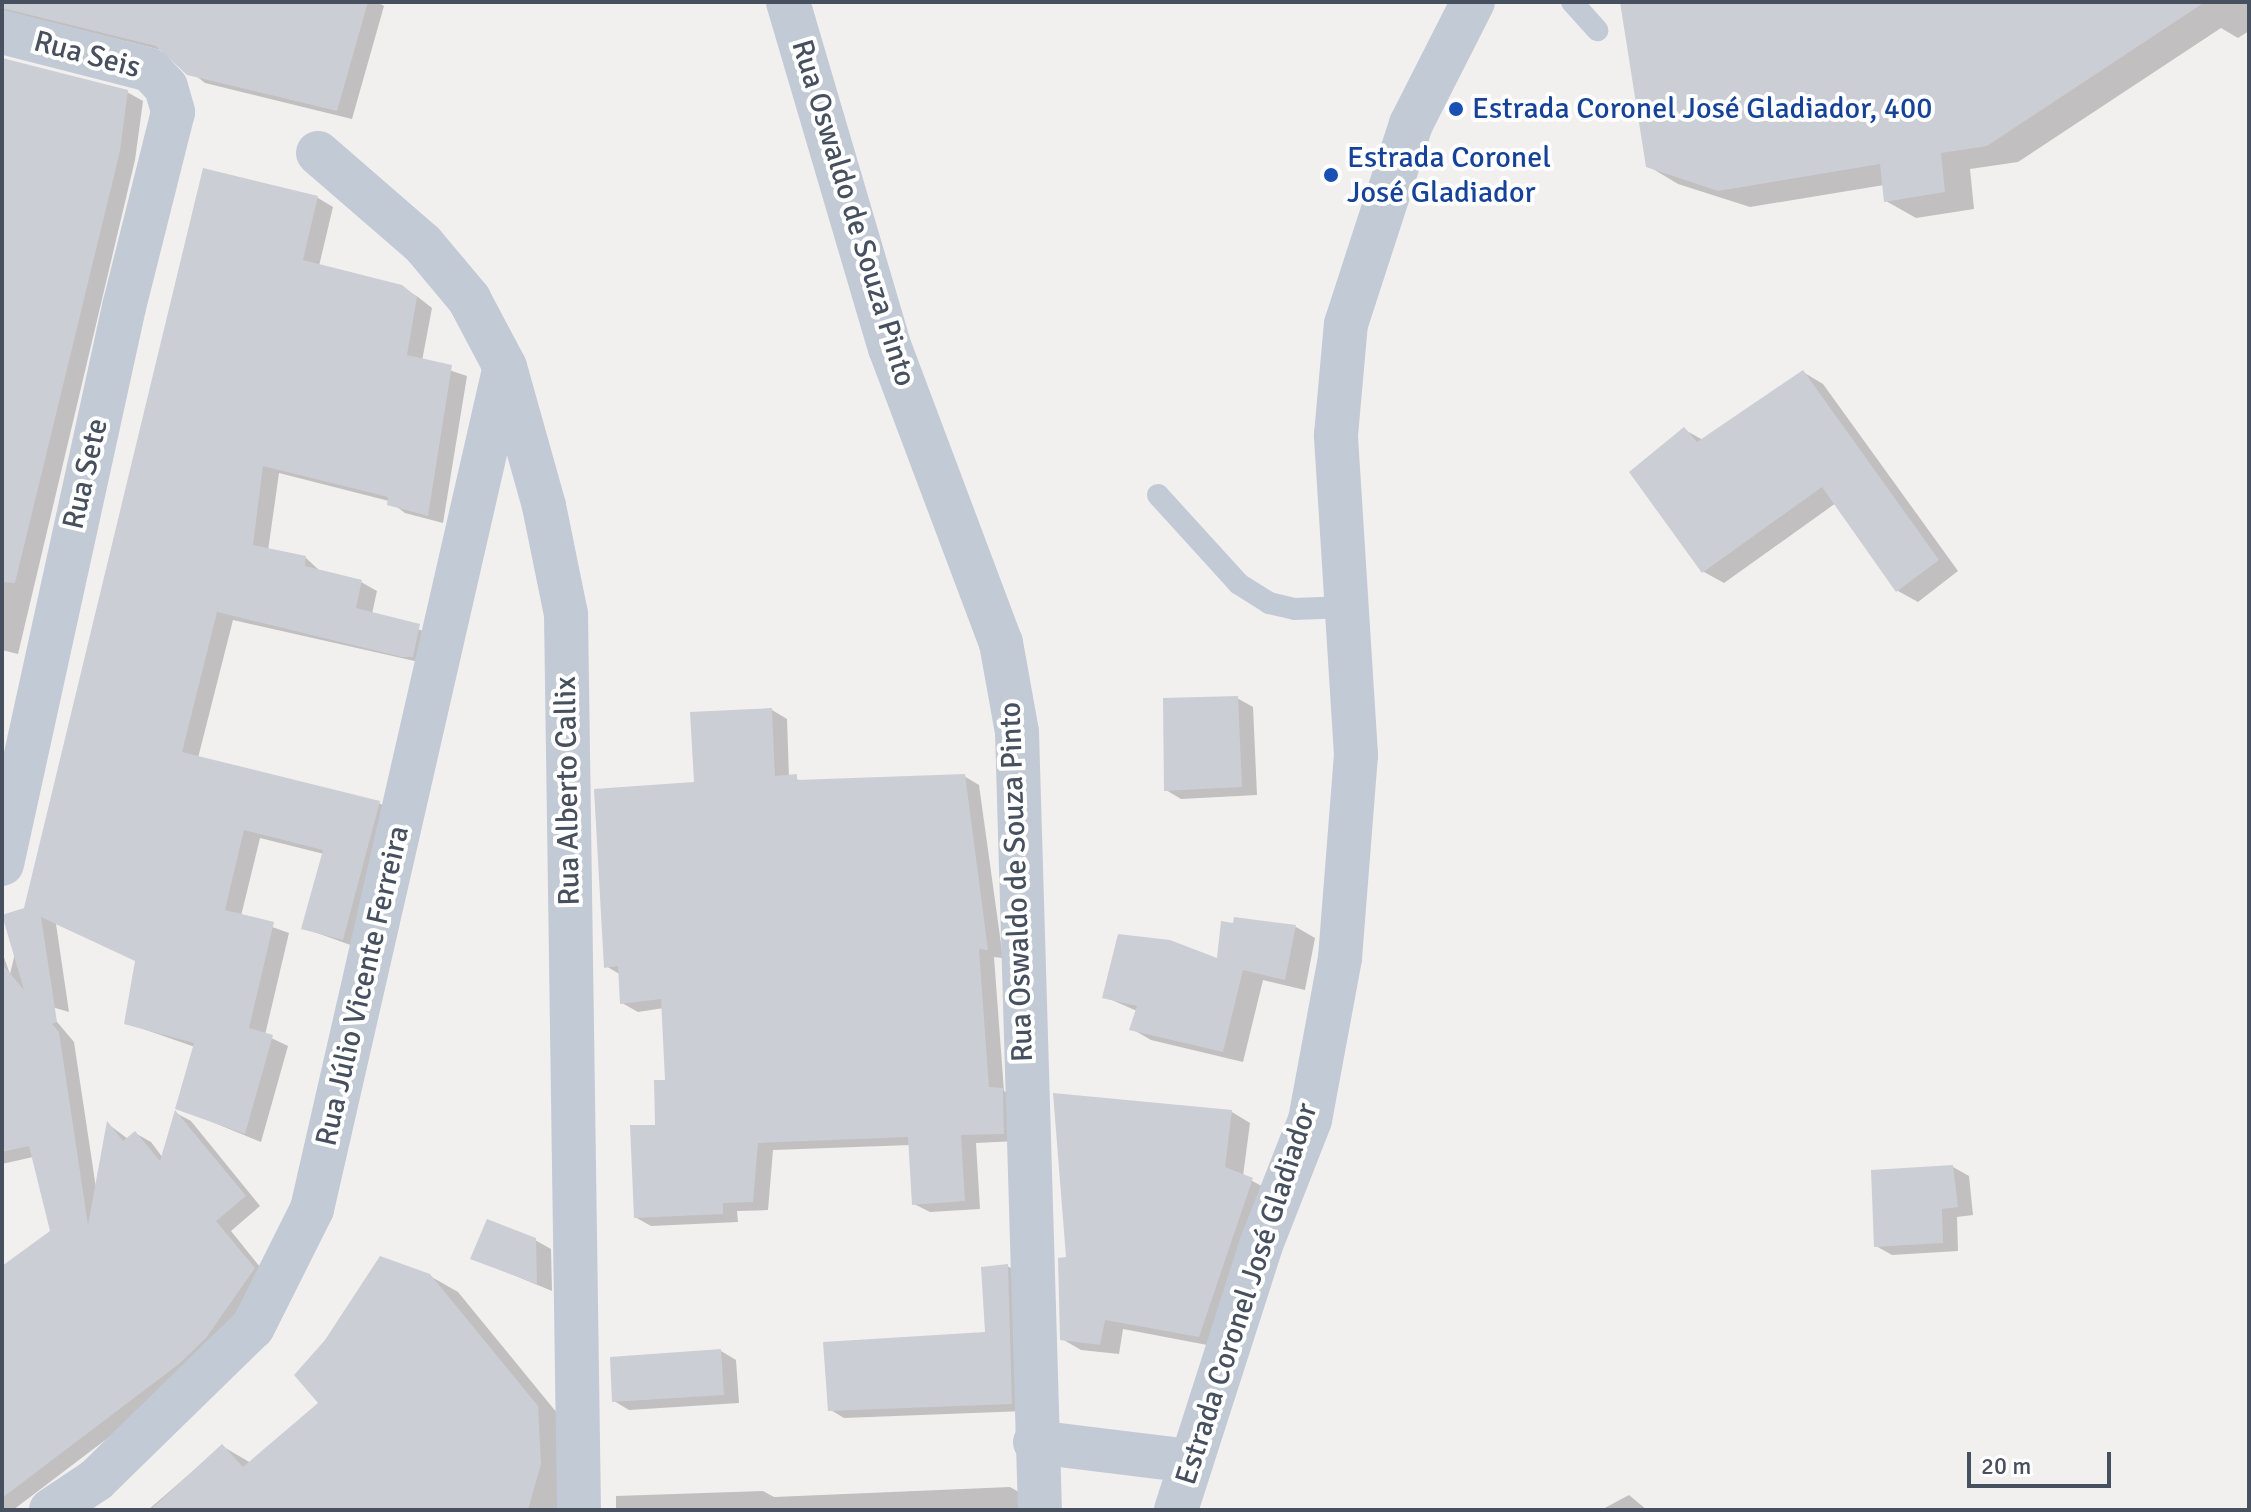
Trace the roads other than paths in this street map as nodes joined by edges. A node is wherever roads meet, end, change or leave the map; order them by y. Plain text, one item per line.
1 (788, 2) edge
2 (1472, 2) edge
3 (1572, 2) edge
4 (1597, 30) dead end
5 (2, 32) edge
6 (166, 87) joint
7 (318, 153) dead end
8 (505, 367) junction
9 (1158, 495) dead end
10 (1347, 607) junction
11 (17, 707) edge
12 (2, 864) edge
13 (1035, 1442) junction
14 (1190, 1461) junction
15 (51, 1510) edge
16 (579, 1510) edge
17 (1040, 1510) edge
18 (1176, 1510) edge

1 - 13 street, Rua Oswaldo de Souza Pinto
2 - 10 street, Estrada Coronel José Gladiador
3 - 4 lane
5 - 6 street, Rua Seis
6 - 11 street, Rua Sete
7 - 8 street, Rua Alberto Callix
8 - 15 street, Rua Júlio Vicente Ferreira
8 - 16 street, Rua Alberto Callix
9 - 10 lane
10 - 14 street, Estrada Coronel José Gladiador
11 - 12 street, Rua Sete
13 - 14 street
13 - 17 street, Rua Oswaldo de Souza Pinto
14 - 18 street, Estrada Coronel José Gladiador

